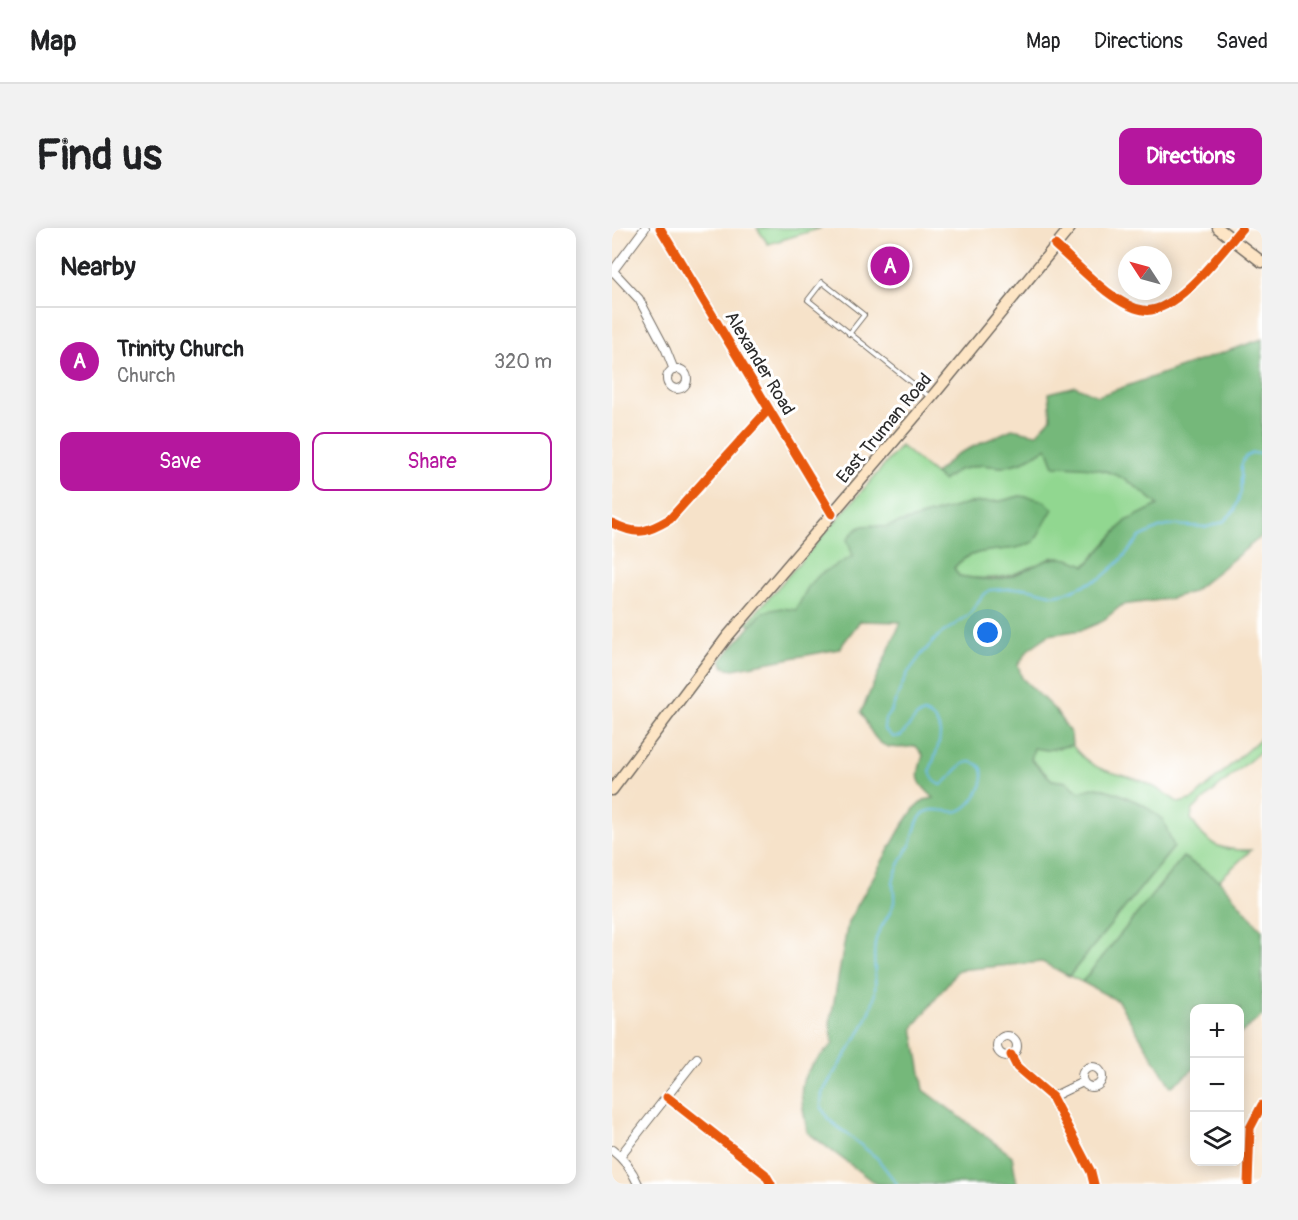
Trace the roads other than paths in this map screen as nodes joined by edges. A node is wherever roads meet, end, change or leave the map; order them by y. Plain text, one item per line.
1 (645, 228) edge
2 (660, 228) edge
3 (1070, 228) edge
4 (1218, 228) edge
5 (1242, 228) edge
6 (1233, 239) junction
7 (1055, 245) junction
8 (1262, 262) edge
9 (612, 271) edge
10 (849, 334) junction
11 (674, 370) dead end
12 (932, 398) junction
13 (768, 410) junction
14 (832, 514) junction
15 (612, 524) edge
16 (612, 790) edge
17 (1011, 1055) dead end
18 (697, 1058) dead end
19 (1083, 1082) dead end
20 (667, 1097) junction
21 (1052, 1097) junction
22 (1262, 1105) edge
23 (612, 1150) edge
24 (620, 1156) junction
25 (638, 1184) edge
26 (771, 1184) edge
27 (778, 1184) edge
28 (1094, 1184) edge
29 (1248, 1184) edge

1 - 9 street
2 - 13 street, Alexander Road
3 - 7 main road, East Truman Road
4 - 6 main road
5 - 6 street
6 - 7 street
6 - 8 main road
7 - 12 main road, East Truman Road
9 - 11 street
10 - 10 lane
10 - 12 lane
12 - 14 main road, East Truman Road
13 - 14 street, Alexander Road
13 - 15 street
14 - 16 main road, East Truman Road
17 - 21 street
18 - 20 street
19 - 21 street
20 - 24 street
20 - 26 street
21 - 28 street
22 - 29 street
23 - 24 street
24 - 25 street
26 - 27 street

